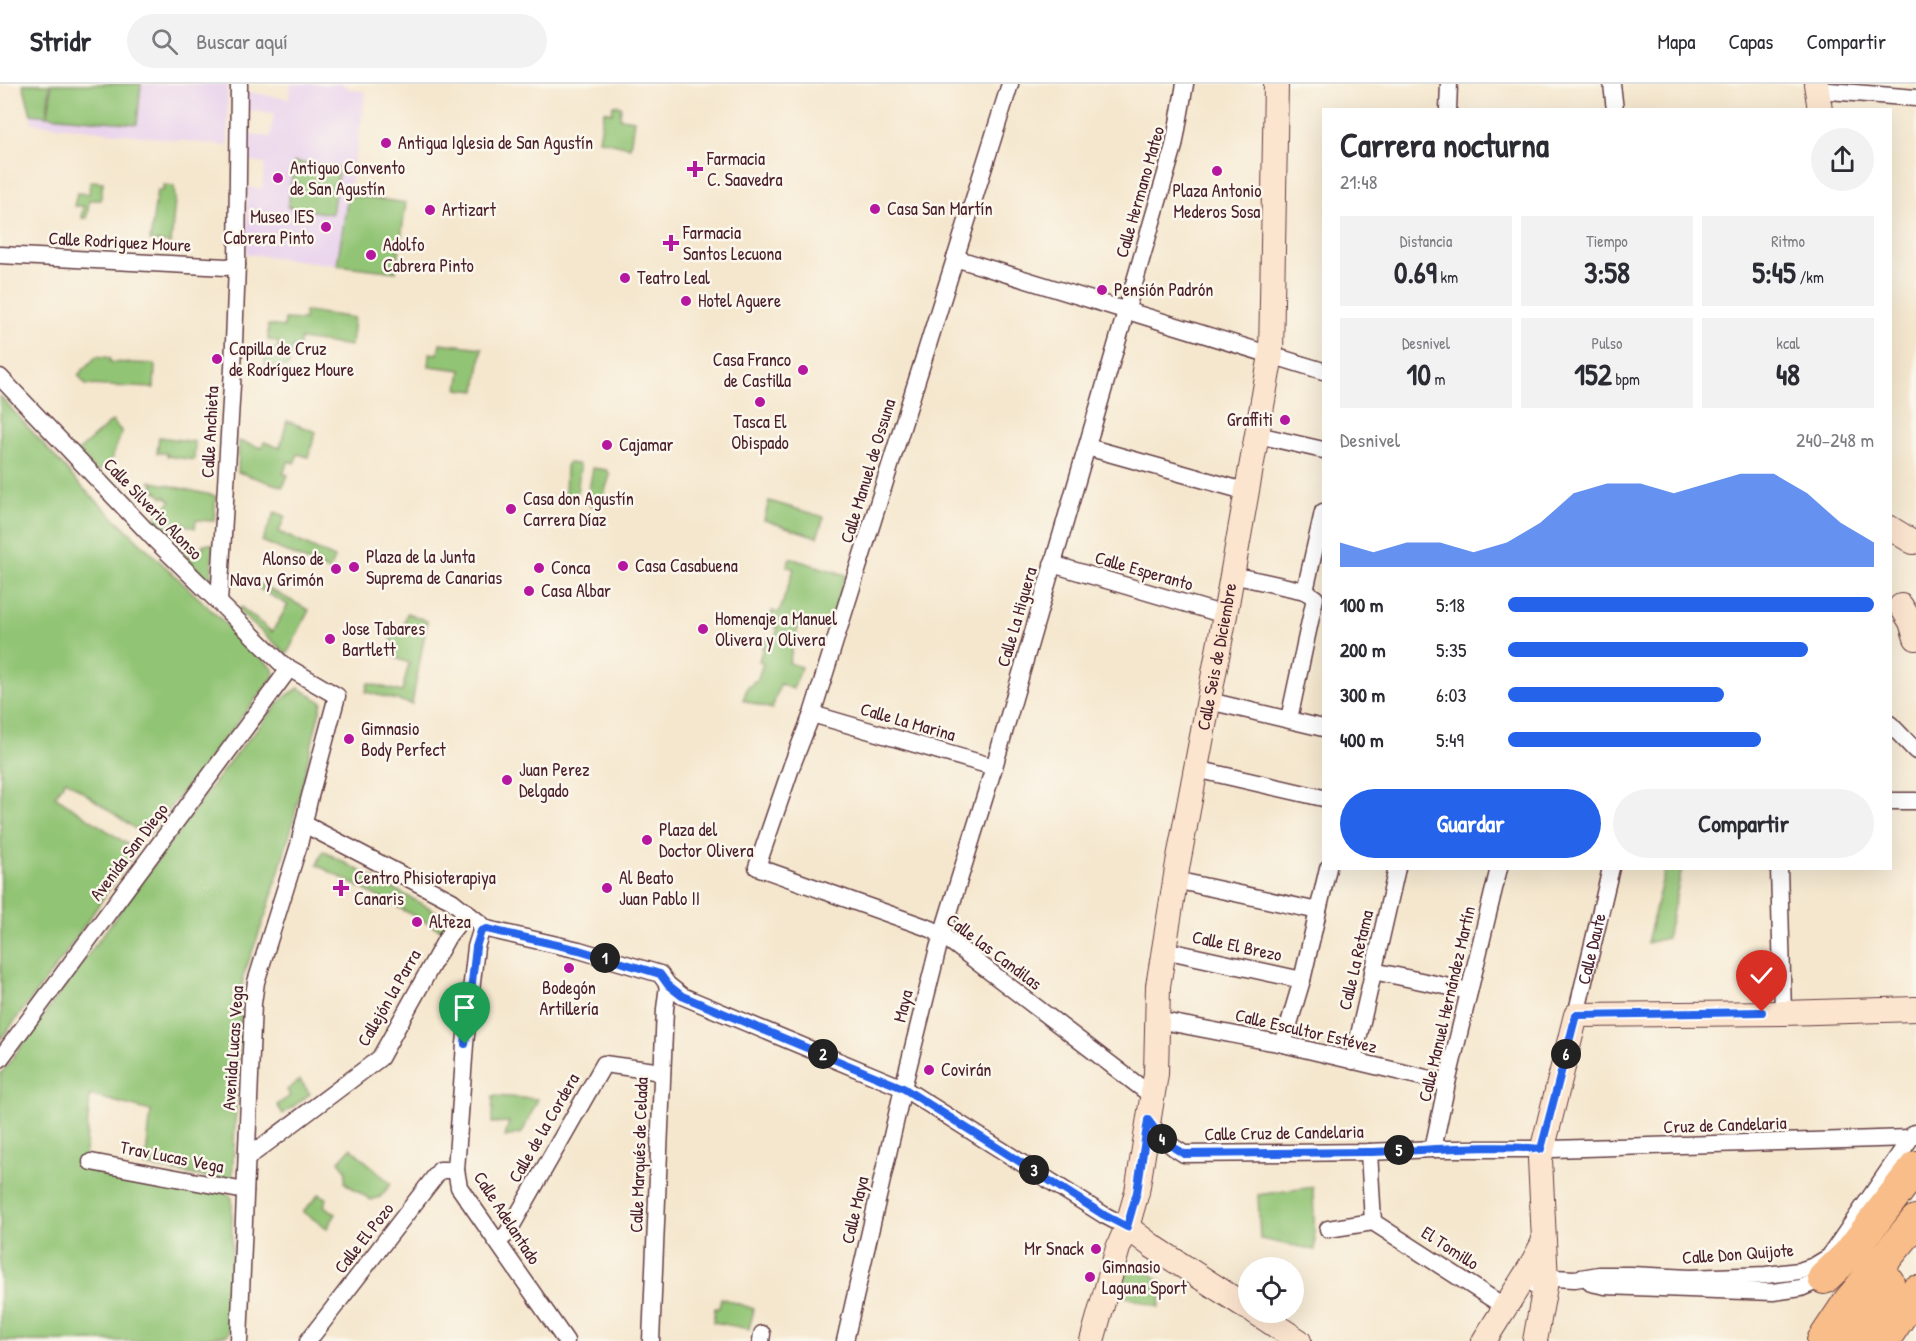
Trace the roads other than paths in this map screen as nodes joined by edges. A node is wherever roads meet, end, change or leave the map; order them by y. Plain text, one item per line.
1 (239, 84) edge
2 (1010, 84) edge
3 (1185, 84) edge
4 (1276, 84) edge
5 (1449, 84) edge
6 (1612, 84) edge
7 (1818, 94) edge
8 (1916, 98) edge
9 (1448, 108) edge
10 (1615, 108) edge
11 (0, 255) edge
12 (955, 258) junction
13 (237, 265) junction
14 (1127, 310) junction
15 (1271, 355) junction
16 (1322, 371) edge
17 (0, 377) edge
18 (1258, 435) junction
19 (1087, 447) junction
20 (1322, 450) edge
21 (1248, 492) junction
22 (1322, 516) edge
23 (1892, 530) edge
24 (1906, 541) edge
25 (1052, 564) junction
26 (1232, 575) junction
27 (1305, 591) junction
28 (219, 602) junction
29 (1902, 606) edge
30 (1225, 615) junction
31 (1916, 638) edge
32 (285, 667) junction
33 (337, 696) joint
34 (1209, 701) junction
35 (812, 714) junction
36 (1289, 719) junction
37 (1892, 726) edge
38 (1322, 728) edge
39 (1916, 751) edge
40 (994, 766) junction
41 (1196, 769) junction
42 (1322, 798) edge
43 (1892, 801) edge
44 (1916, 801) edge
45 (304, 824) junction
46 (757, 867) joint
47 (1328, 870) edge
48 (1397, 870) edge
49 (1499, 870) edge
50 (1611, 870) edge
51 (1779, 870) edge
52 (1175, 880) junction
53 (1318, 911) junction
54 (467, 912) junction
55 (487, 929) junction
56 (942, 935) junction
57 (1164, 950) junction
58 (1373, 971) junction
59 (664, 979) junction
60 (1302, 980) junction
61 (1470, 991) junction
62 (1916, 1009) edge
63 (1783, 1013) junction
64 (1576, 1015) junction
65 (1157, 1020) junction
66 (1283, 1044) junction
67 (1, 1055) edge
68 (1353, 1061) junction
69 (662, 1072) junction
70 (1447, 1083) junction
71 (903, 1088) junction
72 (1152, 1096) junction
73 (1148, 1120) junction
74 (1914, 1145) edge
75 (1433, 1149) junction
76 (1541, 1149) junction
77 (1369, 1152) junction
78 (246, 1158) junction
79 (91, 1162) dead end
80 (456, 1170) junction
81 (245, 1191) junction
82 (1916, 1221) edge
83 (1373, 1222) junction
84 (1127, 1227) junction
85 (1328, 1229) dead end
86 (1916, 1239) edge
87 (498, 1241) junction
88 (1544, 1241) junction
89 (1824, 1278) joint
90 (1575, 1279) junction
91 (1546, 1281) junction
92 (1916, 1292) edge
93 (1238, 1302) edge
94 (1505, 1307) junction
95 (1916, 1321) edge
96 (1272, 1323) edge
97 (239, 1341) edge
98 (308, 1341) edge
99 (567, 1341) edge
100 (651, 1341) edge
101 (845, 1341) edge
102 (1092, 1341) edge
103 (1299, 1341) edge
104 (1484, 1341) edge
105 (1535, 1341) edge
106 (1823, 1341) edge
107 (1849, 1341) edge
108 (1883, 1341) edge
109 (1903, 1341) edge

1 - 13 street, Calle Anchieta
2 - 12 street, Calle Manuel de Ossuna
3 - 14 street, Calle Hermano Mateo
4 - 15 street, Calle Seis de Diciembre
5 - 9 street
6 - 10 street
7 - 8 street
11 - 13 street, Calle Rodriguez Moure
12 - 14 street
12 - 35 street, Calle Manuel de Ossuna
13 - 28 street, Calle Anchieta
14 - 15 street
14 - 19 street, Calle La Higuera
15 - 16 street
15 - 18 street, Calle Seis de Diciembre
17 - 28 street, Calle Silverio Alonso
18 - 20 street
18 - 21 street, Calle Seis de Diciembre
19 - 21 street
19 - 25 street, Calle La Higuera
21 - 26 street, Calle Seis de Diciembre
22 - 27 street
23 - 24 street
25 - 30 street, Calle Esperanto
25 - 40 street, Calle La Higuera
26 - 27 street
26 - 30 street, Calle Seis de Diciembre
27 - 36 street
28 - 32 street, Calle Silverio Alonso
29 - 31 street
30 - 34 street, Calle Seis de Diciembre
32 - 33 street, Calle Silverio Alonso
32 - 67 street, Avenida San Diego
33 - 45 street, Avenida Lucas Vega
34 - 36 street
34 - 41 street, Calle Seis de Diciembre
35 - 40 street, Calle La Marina
35 - 46 street, Calle Manuel de Ossuna
36 - 38 street
37 - 39 street
40 - 56 street, Calle La Higuera
41 - 42 street
41 - 52 street, Calle Seis de Diciembre
43 - 44 street
45 - 54 street
45 - 78 street, Avenida Lucas Vega
46 - 56 street, Calle las Candilas
47 - 53 street
48 - 58 street, Calle La Retama
49 - 61 street, Calle Manuel Hernández Martín
50 - 64 street, Calle Daute
51 - 63 street
52 - 53 street
52 - 57 street, Calle Seis de Diciembre
53 - 60 street
54 - 55 street
54 - 78 street, Callejón la Parra
55 - 59 street
55 - 80 street, Calle Adelantado
56 - 71 street, Maya
56 - 72 street, Calle las Candilas
57 - 60 street, Calle El Brezo
57 - 65 street, Calle Seis de Diciembre
58 - 61 street
58 - 68 street, Calle La Retama
59 - 69 street, Calle Marqués de Celada
59 - 71 street
60 - 66 street
61 - 70 street, Calle Manuel Hernández Martín
62 - 63 street
63 - 64 street
64 - 76 street, Calle Daute
65 - 66 street, Calle Escultor Estévez
65 - 72 street, Calle Seis de Diciembre
66 - 68 street, Calle Escultor Estévez
68 - 70 street, Calle Escultor Estévez
69 - 87 street, Calle de la Cordera
69 - 100 street, Calle Marqués de Celada
70 - 75 street, Calle Manuel Hernández Martín
71 - 84 street
71 - 101 street, Calle Maya
72 - 73 street, Calle Seis de Diciembre
73 - 77 street, Calle Cruz de Candelaria
73 - 84 street, Calle Seis de Diciembre
74 - 76 street, Cruz de Candelaria
74 - 89 highway
74 - 90 street, Calle Don Quijote
75 - 76 street, Calle Cruz de Candelaria
75 - 77 street, Calle Cruz de Candelaria
76 - 88 street, Calle Daute
77 - 83 street
78 - 81 street, Avenida Lucas Vega
79 - 81 street, Trav Lucas Vega
80 - 87 street, Calle Adelantado
80 - 98 street, Calle El Pozo
81 - 97 street, Avenida Lucas Vega
82 - 106 highway
83 - 85 street
83 - 94 street, El Tomillo
84 - 93 street
84 - 102 street, Calle Seis de Diciembre
86 - 107 highway
87 - 99 street, Calle Adelantado
88 - 91 street, Calle Daute
88 - 94 street
89 - 90 street, Calle Don Quijote
90 - 91 street, Calle Don Quijote
91 - 94 street, Calle Don Quijote
91 - 105 street, Calle Daute
92 - 108 highway
94 - 104 street
95 - 109 highway
96 - 103 street

